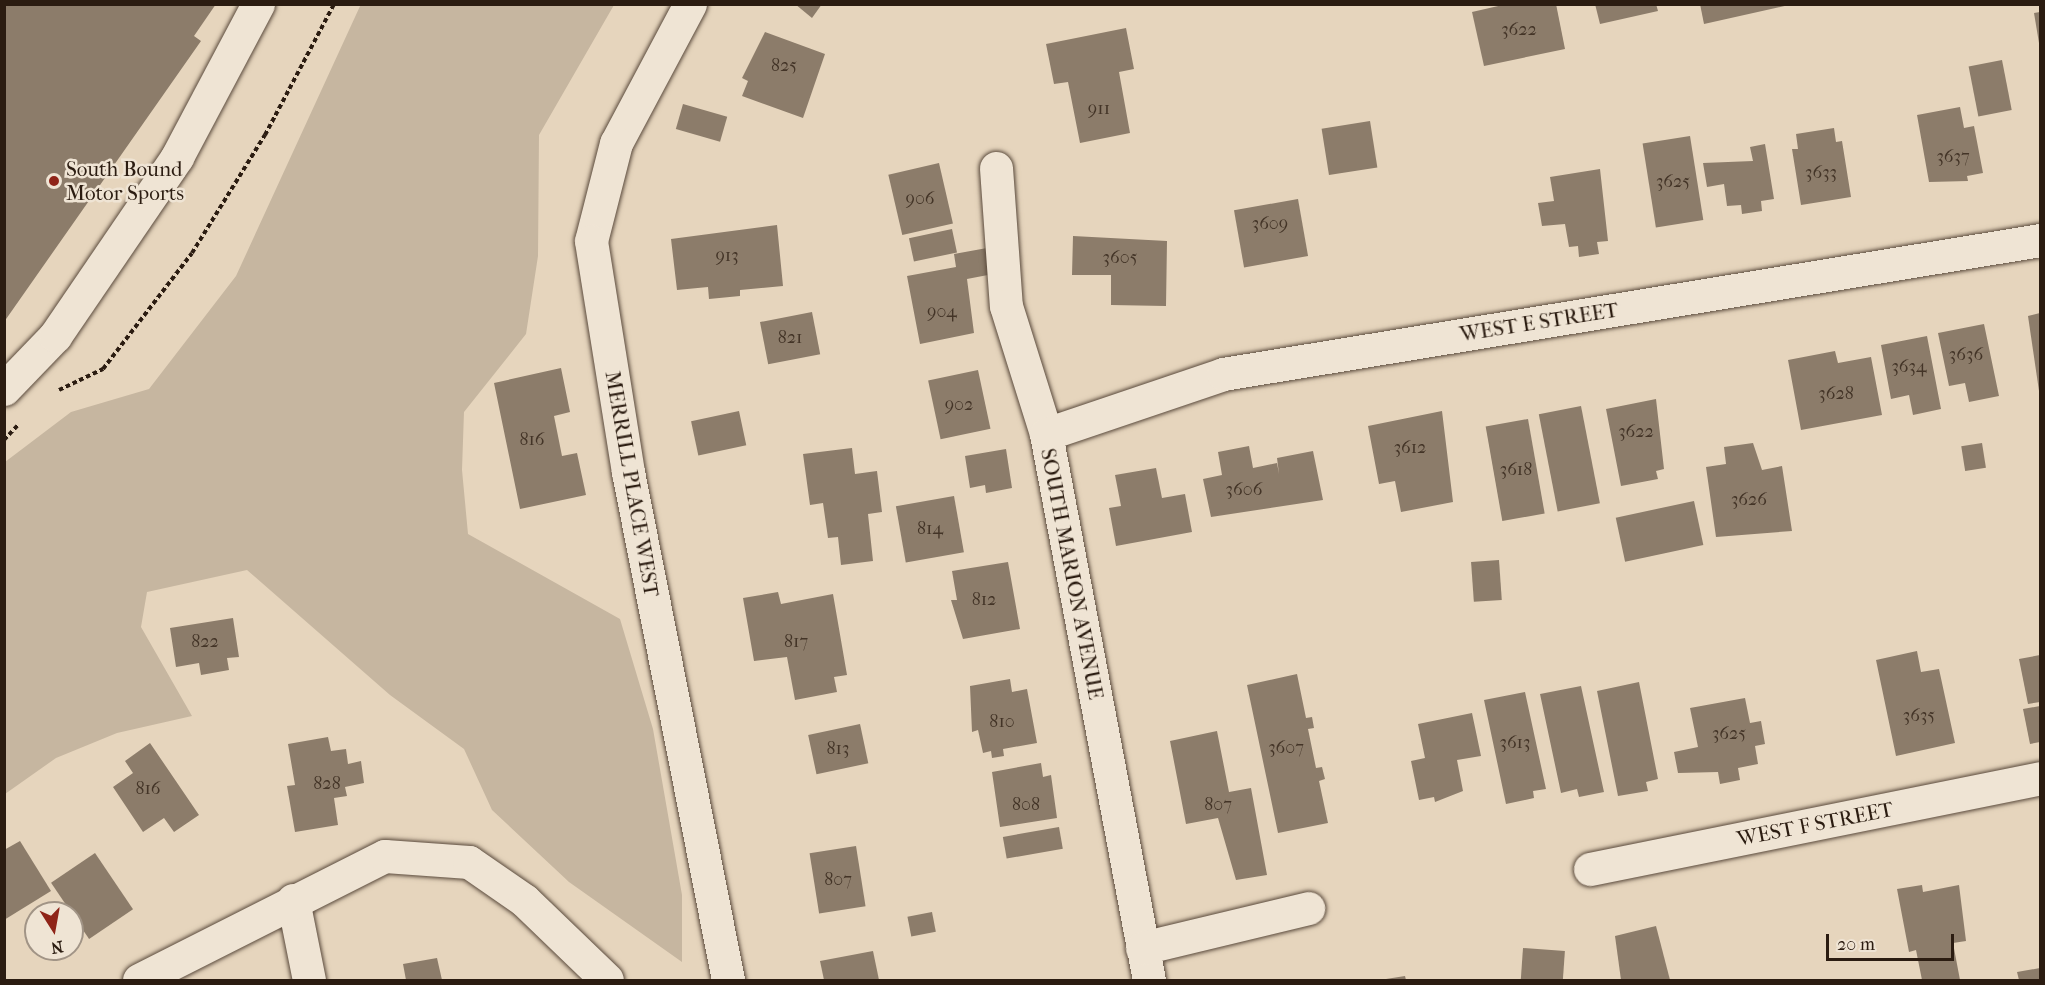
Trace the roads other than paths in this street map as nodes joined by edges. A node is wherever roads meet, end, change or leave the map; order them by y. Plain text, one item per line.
1 (258, 4) edge
2 (690, 4) edge
3 (996, 168) dead end
4 (2040, 240) edge
5 (4, 389) edge
6 (1046, 434) junction
7 (2040, 778) edge
8 (1590, 869) dead end
9 (293, 900) junction
10 (1308, 908) dead end
11 (1142, 948) junction
12 (139, 981) edge
13 (309, 981) edge
14 (607, 981) edge
15 (728, 981) edge
16 (1149, 981) edge

1 - 5 street
2 - 15 street, MERRILL PLACE WEST
3 - 6 street, SOUTH MARION AVENUE
4 - 6 street, WEST E STREET
6 - 11 street, SOUTH MARION AVENUE
7 - 8 street, WEST F STREET
9 - 12 street
9 - 13 street
9 - 14 street
10 - 11 street
11 - 16 street, SOUTH MARION AVENUE

